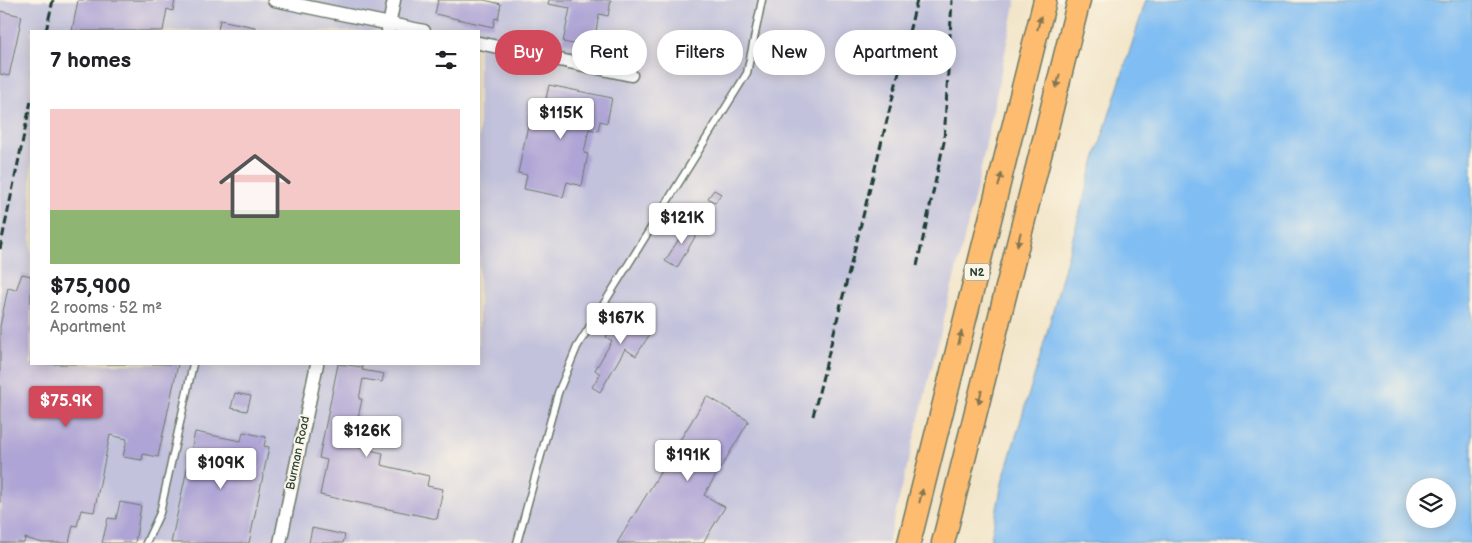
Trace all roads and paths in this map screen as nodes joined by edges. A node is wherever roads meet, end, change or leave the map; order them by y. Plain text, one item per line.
1 (274, 0) edge
2 (394, 0) edge
3 (762, 0) edge
4 (1045, 0) edge
5 (1079, 0) edge
6 (388, 28) edge
7 (412, 30) edge
8 (480, 43) edge
9 (572, 62) edge
10 (193, 365) edge
11 (317, 365) edge
12 (146, 543) edge
13 (280, 543) edge
14 (517, 543) edge
15 (909, 543) edge
16 (943, 543) edge

1 - 6 street
2 - 6 street
3 - 14 lane
15 -> 4 highway, N2
5 -> 16 highway, N2
6 - 7 street
8 - 9 street
10 - 12 lane
11 - 13 street, Burman Road

